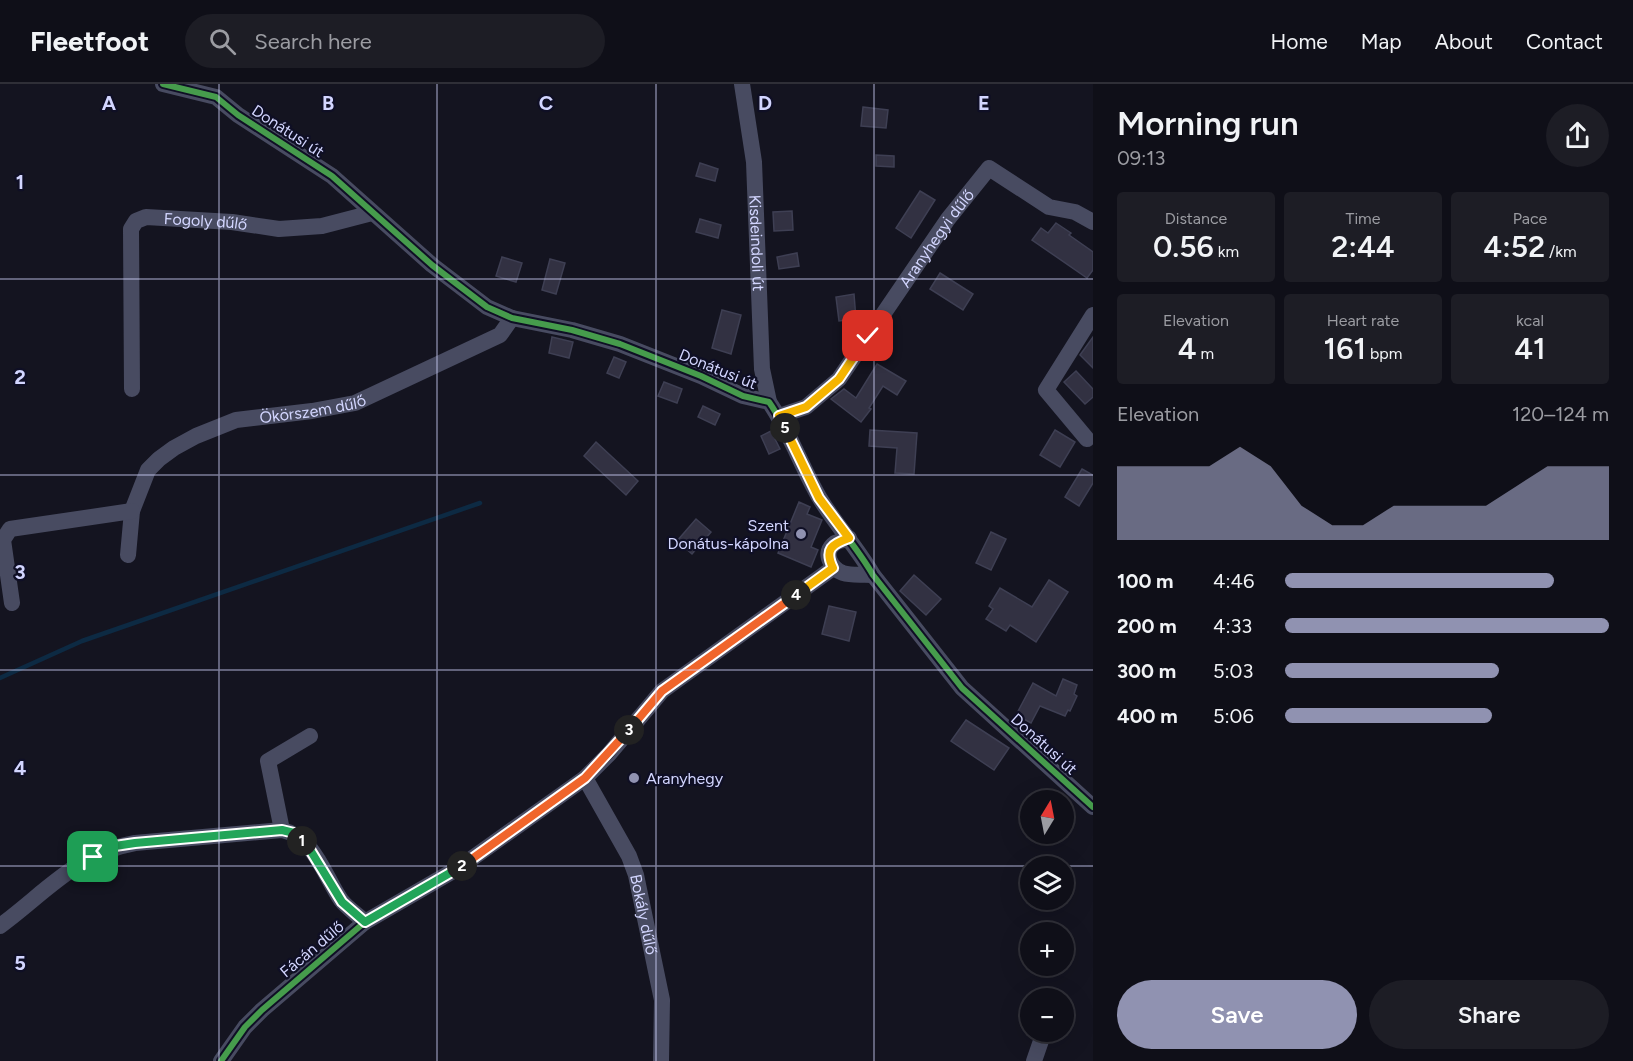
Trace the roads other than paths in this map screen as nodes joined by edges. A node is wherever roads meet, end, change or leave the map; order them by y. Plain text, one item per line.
1 (742, 84) edge
2 (168, 85) edge
3 (213, 91) edge
4 (372, 213) junction
5 (1093, 222) edge
6 (1093, 315) edge
7 (512, 318) junction
8 (132, 389) dead end
9 (769, 402) junction
10 (779, 416) junction
11 (1087, 439) dead end
12 (132, 511) junction
13 (849, 538) junction
14 (128, 555) dead end
15 (833, 568) junction
16 (873, 574) junction
17 (12, 603) dead end
18 (310, 736) dead end
19 (585, 778) junction
20 (1093, 807) edge
21 (282, 830) junction
22 (365, 922) junction
23 (0, 926) edge
24 (1041, 1042) edge
25 (221, 1061) edge
26 (662, 1061) edge
27 (1034, 1061) edge

1 - 9 street, Kisdeindoli út
2 - 3 street
3 - 4 street, Donátusi út
4 - 7 street, Donátusi út
4 - 8 street, Fogoly dűlő
5 - 10 street, Aranyhegyi dűlő
6 - 11 street
7 - 9 street, Donátusi út
7 - 12 street, Ökörszem dűlő
9 - 10 street, Donátusi út
10 - 13 street, Donátusi út
12 - 14 street, Ökörszem dűlő
12 - 17 street
13 - 15 street
13 - 16 street, Donátusi út
15 - 16 street
15 - 19 street, Fácán dűlő
16 - 20 street, Donátusi út
18 - 21 street
19 - 22 street, Fácán dűlő
19 - 26 street, Bokály dűlő
21 - 22 street
21 - 23 street
22 - 25 street, Fácán dűlő
24 - 27 street

